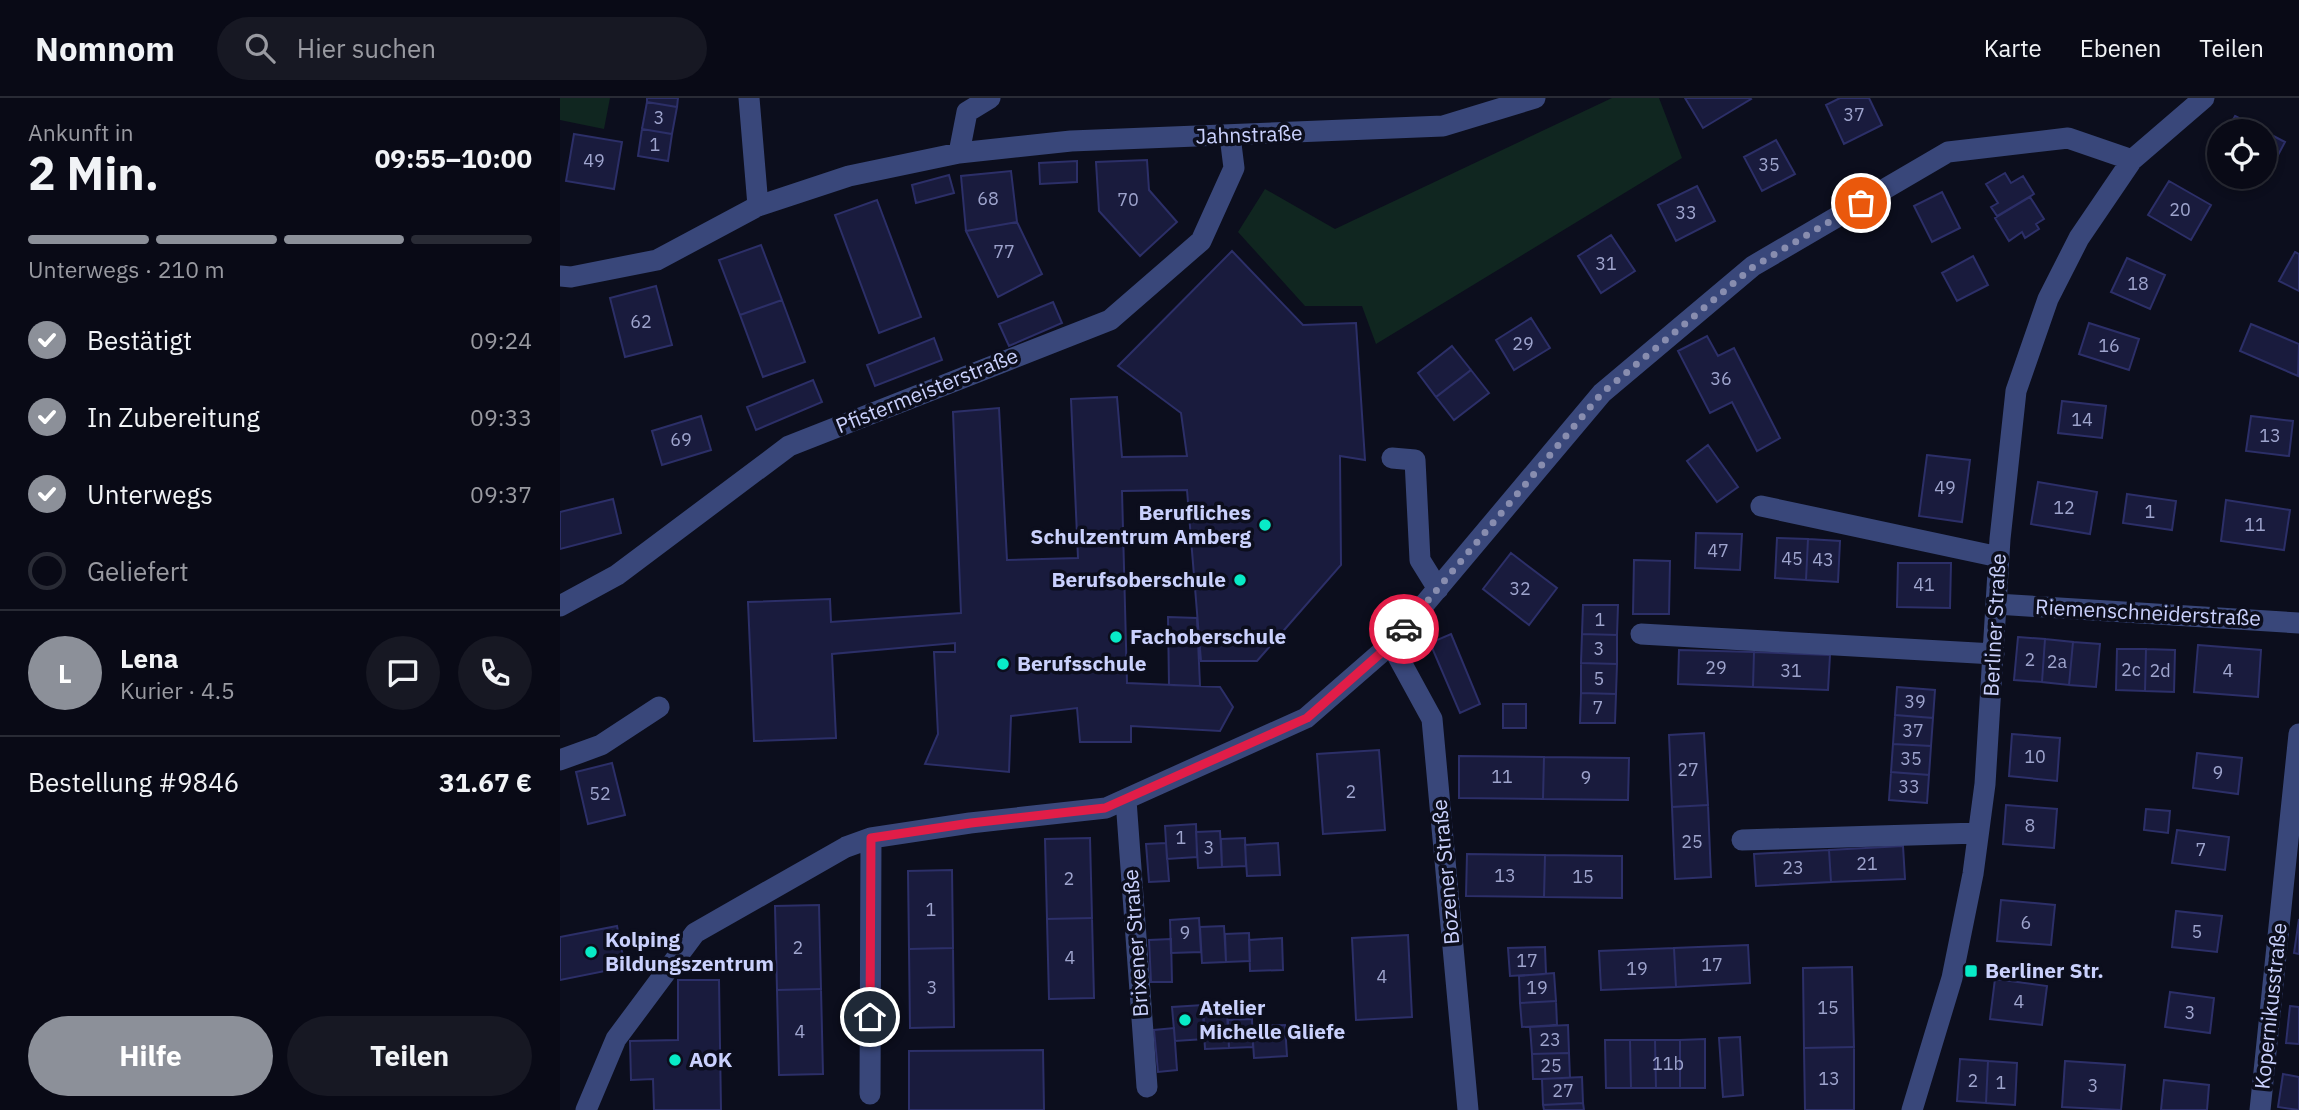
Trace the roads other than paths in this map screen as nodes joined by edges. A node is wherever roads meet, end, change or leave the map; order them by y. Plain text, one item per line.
1 (749, 98) edge
2 (990, 98) edge
3 (1535, 98) edge
4 (2204, 98) edge
5 (1230, 136) junction
6 (959, 153) junction
7 (2132, 160) junction
8 (758, 206) junction
9 (560, 276) edge
10 (1392, 458) dead end
11 (1760, 506) dead end
12 (1999, 557) junction
13 (1437, 589) junction
14 (1996, 604) junction
15 (560, 606) edge
16 (2299, 622) edge
17 (1641, 634) dead end
18 (1391, 644) junction
19 (1994, 654) junction
20 (659, 707) dead end
21 (2299, 734) edge
22 (560, 760) edge
23 (1126, 800) junction
24 (1978, 833) junction
25 (871, 838) junction
26 (1742, 840) dead end
27 (1147, 1087) dead end
28 (870, 1094) dead end
29 (586, 1110) edge
30 (1468, 1110) edge
31 (1912, 1110) edge
32 (2260, 1110) edge

1 - 8 street
2 - 6 street
3 - 5 street, Jahnstraße
4 - 7 street, Berliner Straße
5 - 6 street, Jahnstraße
5 - 15 street, Pfistermeisterstraße
6 - 8 street, Jahnstraße
7 - 12 street, Berliner Straße
7 - 13 street
8 - 9 street, Jahnstraße
10 - 13 street
11 - 12 street
12 - 14 street, Berliner Straße
13 - 18 street
14 - 16 street, Riemenschneiderstraße
14 - 19 street, Berliner Straße
17 - 19 street
18 - 23 street
18 - 30 street, Bozener Straße
19 - 24 street, Berliner Straße
20 - 22 street
21 - 32 street, Kopernikusstraße
23 - 25 street
23 - 27 street, Brixener Straße
24 - 26 street
24 - 31 street, Berliner Straße
25 - 28 street
25 - 29 street

